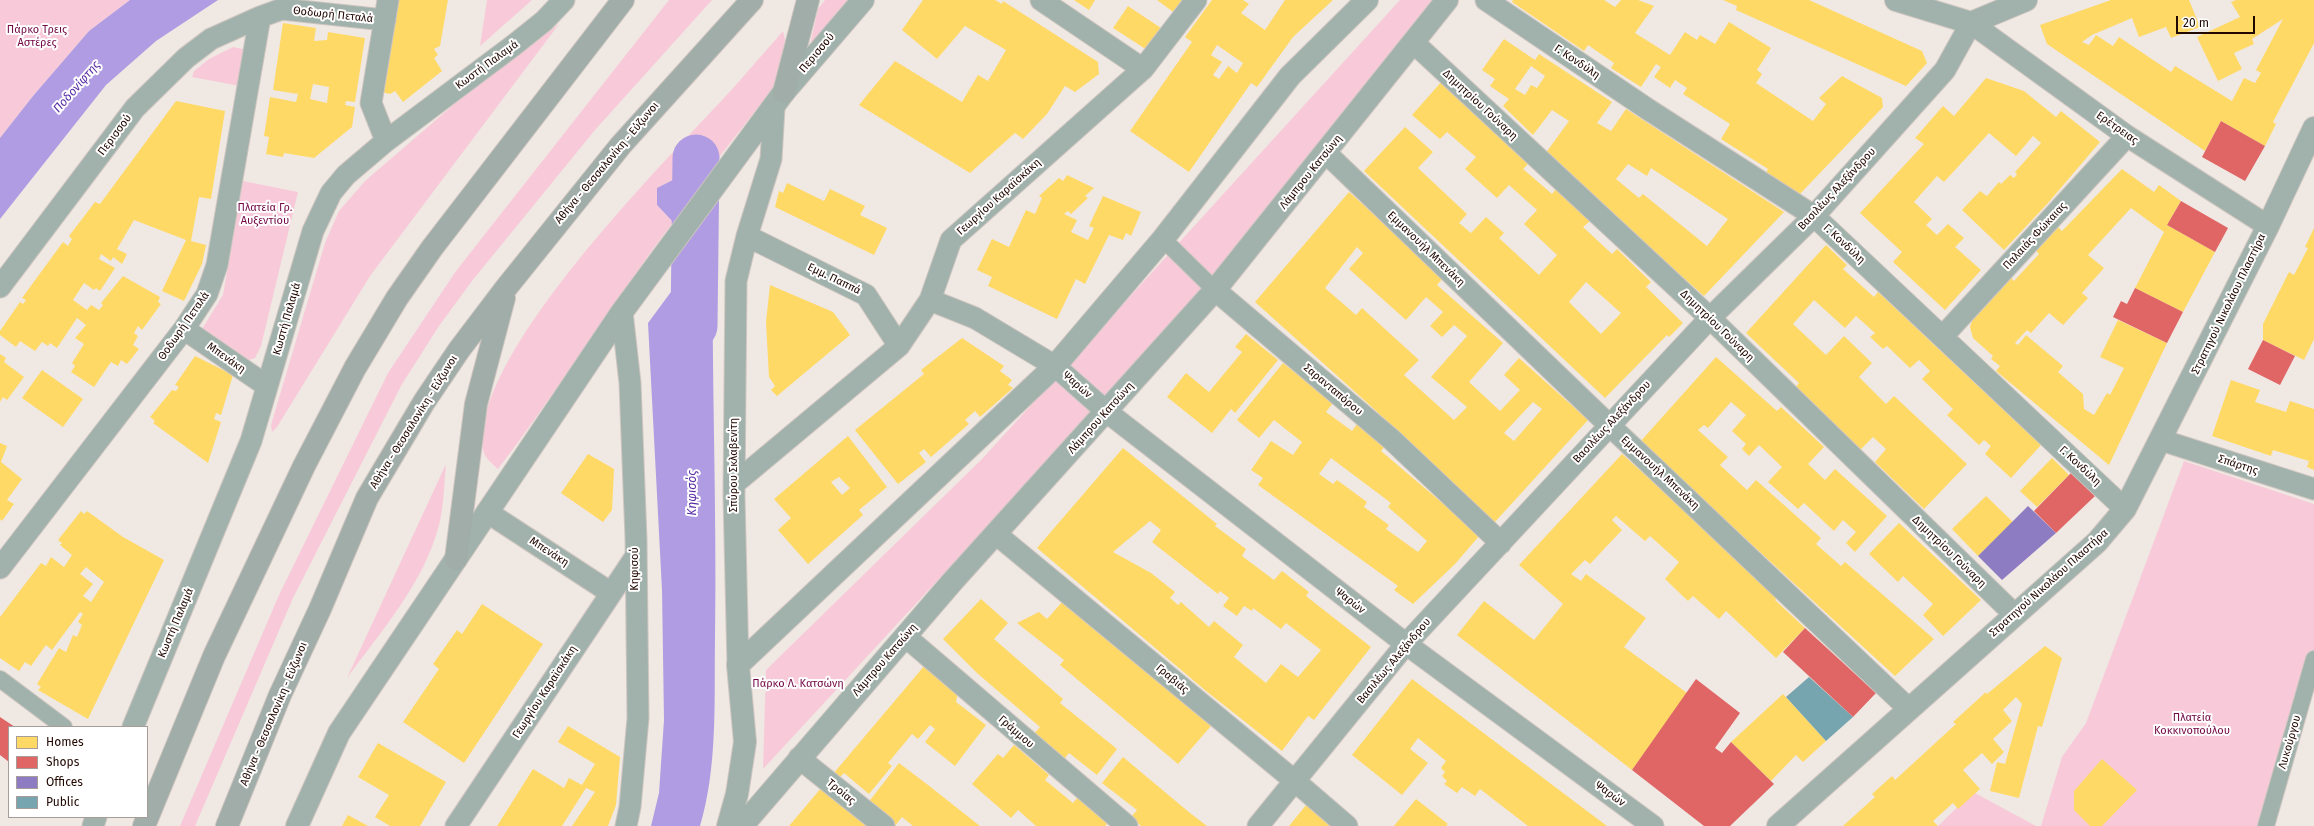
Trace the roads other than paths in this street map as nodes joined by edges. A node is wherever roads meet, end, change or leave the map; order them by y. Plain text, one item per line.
1 (388, 0) edge
2 (564, 0) edge
3 (623, 0) edge
4 (752, 0) edge
5 (808, 0) edge
6 (863, 0) edge
7 (1041, 0) edge
8 (1196, 0) edge
9 (1367, 0) edge
10 (1447, 0) edge
11 (1486, 0) edge
12 (1896, 0) edge
13 (2026, 0) edge
14 (260, 17) junction
15 (385, 20) junction
16 (1971, 23) junction
17 (1414, 43) junction
18 (1143, 69) junction
19 (779, 100) junction
20 (2314, 128) edge
21 (2127, 136) junction
22 (386, 141) junction
23 (1326, 153) junction
24 (1814, 216) junction
25 (2268, 226) junction
26 (747, 236) junction
27 (1162, 239) junction
28 (0, 287) edge
29 (506, 288) junction
30 (1215, 290) junction
31 (930, 300) junction
32 (622, 312) junction
33 (1710, 318) junction
34 (184, 329) junction
35 (1943, 336) junction
36 (899, 346) junction
37 (1055, 366) junction
38 (267, 386) junction
39 (1107, 412) junction
40 (1609, 425) junction
41 (2161, 440) junction
42 (734, 484) junction
43 (2314, 489) edge
44 (2126, 509) junction
45 (487, 512) junction
46 (996, 534) junction
47 (1501, 543) junction
48 (634, 559) junction
49 (456, 560) junction
50 (0, 568) edge
51 (611, 593) junction
52 (2015, 615) junction
53 (906, 637) junction
54 (1406, 644) junction
55 (2314, 659) edge
56 (738, 665) junction
57 (0, 679) edge
58 (1909, 709) junction
59 (63, 726) edge
60 (133, 726) edge
61 (799, 758) junction
62 (1296, 782) junction
63 (148, 816) edge
64 (227, 826) edge
65 (297, 826) edge
66 (456, 826) edge
67 (626, 826) edge
68 (728, 826) edge
69 (742, 826) edge
70 (884, 826) edge
71 (1127, 826) edge
72 (1258, 826) edge
73 (1347, 826) edge
74 (1653, 826) edge
75 (1778, 826) edge
76 (2266, 826) edge

1 - 15 street, Θοδωρή Πεταλά
2 - 22 street, Κωστή Παλαμά
3 - 63 highway
4 - 29 highway, Αθήνα - Θεσσαλονίκη - Εύζωνοι
5 - 19 highway
6 - 19 street, Περισσού
7 - 18 street
8 - 18 street, Γεωργίου Καραϊσκάκη
9 - 27 street
10 - 17 street, Λάμπρου Κατσώνη
11 - 24 street, Γ. Κονδύλη
12 - 16 street
13 - 16 street
14 - 15 street, Θοδωρή Πεταλά
14 - 28 street, Περισσού
14 - 34 street, Θοδωρή Πεταλά
15 - 22 street, Θοδωρή Πεταλά
16 - 21 street, Ερέτρειας
16 - 24 street, Βασιλέως Αλεξάνδρου
17 - 23 street, Λάμπρου Κατσώνη
17 - 33 street, Δημητρίου Γούναρη
18 - 31 street, Γεωργίου Καραϊσκάκη
19 - 26 street, Σπύρου Σκλαβενίτη
19 - 32 street
20 - 25 street, Στρατηγού Νικολάου Πλαστήρα
21 - 25 street, Ερέτρειας
21 - 35 street, Παλαιάς Φώκαιας
22 - 38 street, Κωστή Παλαμά
23 - 30 street, Λάμπρου Κατσώνη
23 - 40 street, Εμμανουήλ Μπενάκη
24 - 33 street, Βασιλέως Αλεξάνδρου
24 - 35 street, Γ. Κονδύλη
25 - 41 street, Στρατηγού Νικολάου Πλαστήρα
26 - 36 street, Εμμ. Παππά
26 - 42 street, Σπύρου Σκλαβενίτη
27 - 30 street, Σαρανταπόρου
27 - 37 street
29 - 49 highway
29 - 64 highway, Αθήνα - Θεσσαλονίκη - Εύζωνοι
30 - 39 street, Λάμπρου Κατσώνη
30 - 47 street, Σαρανταπόρου
31 - 36 street, Γεωργίου Καραϊσκάκη
31 - 37 street
32 - 45 street
32 - 48 street, Κηφισού
33 - 40 street, Βασιλέως Αλεξάνδρου
33 - 52 street, Δημητρίου Γούναρη
34 - 38 street, Μπενάκη
34 - 50 street, Θοδωρή Πεταλά
35 - 44 street, Γ. Κονδύλη
36 - 42 street, Γεωργίου Καραϊσκάκη
37 - 39 street, Ψαρών
37 - 56 street
38 - 60 street, Κωστή Παλαμά
39 - 46 street, Λάμπρου Κατσώνη
39 - 54 street, Ψαρών
40 - 47 street, Βασιλέως Αλεξάνδρου
40 - 58 street, Εμμανουήλ Μπενάκη
41 - 43 street, Σπάρτης
41 - 44 street, Στρατηγού Νικολάου Πλαστήρα
42 - 56 street, Σπύρου Σκλαβενίτη
44 - 52 street, Στρατηγού Νικολάου Πλαστήρα
45 - 49 street
45 - 51 street, Μπενάκη
46 - 53 street, Λάμπρου Κατσώνη
46 - 62 street, Γραβιάς
47 - 54 street, Βασιλέως Αλεξάνδρου
48 - 51 street, Γεωργίου Καραϊσκάκη
48 - 67 street, Κηφισού
49 - 65 street
51 - 66 street, Γεωργίου Καραϊσκάκη
52 - 58 street, Στρατηγού Νικολάου Πλαστήρα
53 - 61 street, Λάμπρου Κατσώνη
53 - 71 street, Γράμμου
54 - 62 street, Βασιλέως Αλεξάνδρου
54 - 74 street, Ψαρών
55 - 76 street, Λυκούργου
56 - 68 street, Σπύρου Σκλαβενίτη
57 - 59 street
58 - 75 street, Στρατηγού Νικολάου Πλαστήρα
61 - 69 street, Λάμπρου Κατσώνη
61 - 70 street, Τροίας
62 - 72 street, Βασιλέως Αλεξάνδρου
62 - 73 street, Γραβιάς

